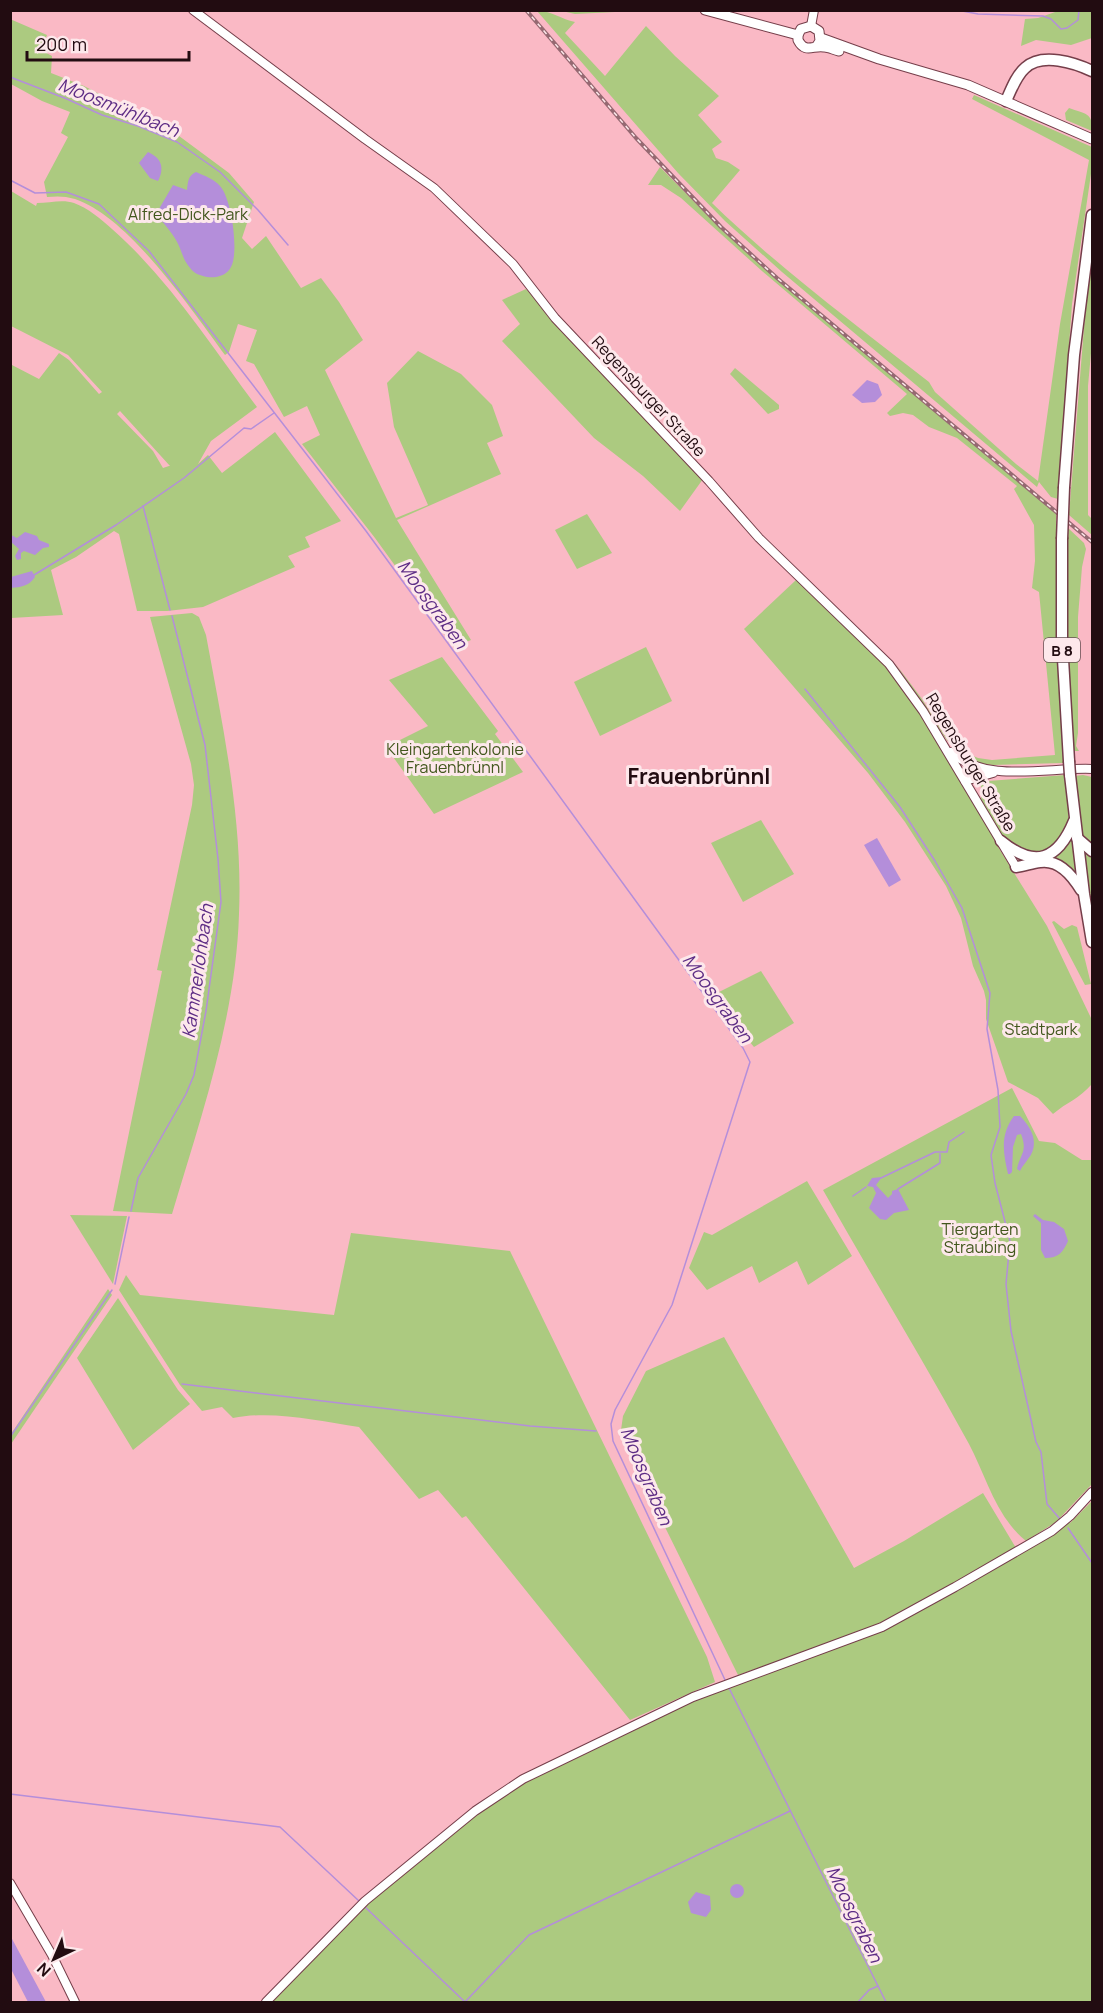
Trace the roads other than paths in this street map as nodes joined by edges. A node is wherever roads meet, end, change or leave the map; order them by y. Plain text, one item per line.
1 (193, 10) edge
2 (705, 10) edge
3 (814, 10) edge
4 (811, 26) junction
5 (798, 35) junction
6 (821, 38) junction
7 (816, 47) junction
8 (879, 59) junction
9 (1092, 59) edge
10 (1072, 64) junction
11 (1092, 71) edge
12 (1006, 101) junction
13 (1091, 138) edge
14 (1092, 215) edge
15 (944, 745) junction
16 (977, 768) junction
17 (1092, 769) edge
18 (999, 771) junction
19 (965, 781) junction
20 (1075, 821) junction
21 (1077, 837) junction
22 (1001, 841) junction
23 (1092, 851) edge
24 (1024, 856) junction
25 (1016, 867) junction
26 (1084, 894) junction
27 (1092, 942) edge
28 (1092, 1492) edge
29 (10, 1883) edge
30 (75, 2002) edge
31 (266, 2002) edge

1 - 15 street, Regensburger Straße
2 - 5 main road
3 - 4 street
4 - 5 main road
4 - 6 main road
5 - 7 main road
6 - 7 main road
6 - 8 main road
7 - 8 main road
8 - 12 main road
9 - 10 main road
10 - 11 main road
10 - 12 main road
12 - 13 main road
14 - 20 main road, B 8, bridge
15 - 16 street
15 - 19 street, Regensburger Straße
16 - 18 street
16 - 19 street
17 - 18 street
18 - 19 street
19 - 22 street, Regensburger Straße
20 - 21 main road, B 8
20 - 24 main road
21 - 23 main road
21 - 26 main road, B 8
22 - 24 main road
22 - 25 street, Regensburger Straße
24 - 25 main road
25 - 26 main road
26 - 27 main road, B 8
28 - 31 street
29 - 30 street

